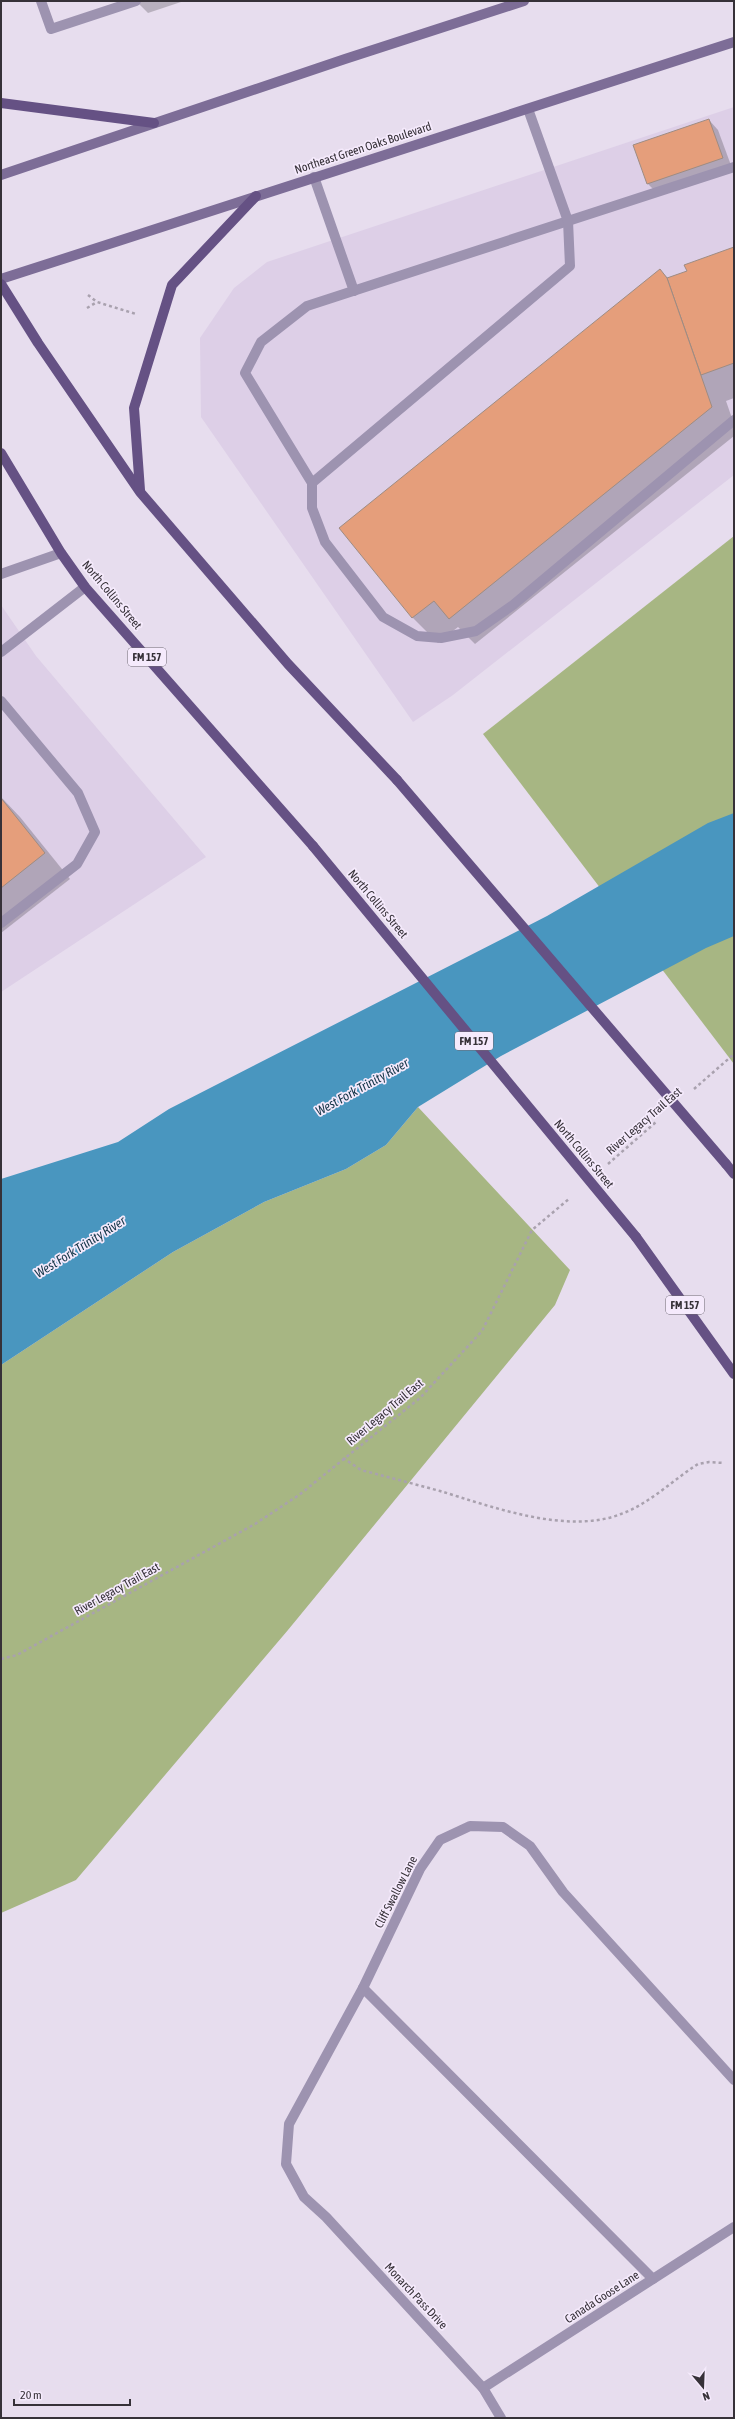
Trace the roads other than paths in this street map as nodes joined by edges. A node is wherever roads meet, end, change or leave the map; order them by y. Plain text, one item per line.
1 (41, 1) edge
2 (136, 1) edge
3 (524, 1) edge
4 (734, 42) edge
5 (1, 103) edge
6 (528, 109) junction
7 (154, 124) junction
8 (734, 167) edge
9 (1, 175) edge
10 (314, 177) junction
11 (256, 196) junction
12 (568, 221) junction
13 (1, 279) edge
14 (1, 284) edge
15 (354, 291) junction
16 (734, 420) edge
17 (1, 453) edge
18 (4, 462) edge
19 (312, 483) junction
20 (140, 492) junction
21 (61, 553) junction
22 (1, 574) edge
23 (85, 587) junction
24 (1, 652) edge
25 (1, 701) edge
26 (1, 923) edge
27 (734, 1174) edge
28 (734, 1374) edge
29 (363, 1988) junction
30 (734, 2080) edge
31 (304, 2197) joint
32 (734, 2227) edge
33 (654, 2279) junction
34 (483, 2388) junction
35 (501, 2418) edge

1 - 2 street
3 - 7 main road
4 - 6 main road, Northeast Green Oaks Boulevard
5 - 7 main road
6 - 10 main road, Northeast Green Oaks Boulevard
6 - 12 street
7 - 9 main road
8 - 12 street
10 - 11 main road, Northeast Green Oaks Boulevard
10 - 15 street
11 - 13 main road, Northeast Green Oaks Boulevard
11 - 20 main road
12 - 15 street
12 - 19 street
14 - 20 main road
15 - 19 street
16 - 19 street
17 - 18 main road, North Collins Street / FM 157
18 - 21 main road, North Collins Street / FM 157
20 - 27 main road, bridge
21 - 22 street
21 - 23 main road, North Collins Street / FM 157
23 - 24 street
23 - 28 main road, North Collins Street / FM 157, bridge
25 - 26 street
29 - 30 street, Cliff Swallow Lane
29 - 31 street, Cliff Swallow Lane
29 - 33 street
31 - 34 street, Monarch Pass Drive
32 - 33 street, Canada Goose Lane
33 - 34 street, Canada Goose Lane
34 - 35 street, Monarch Pass Drive

